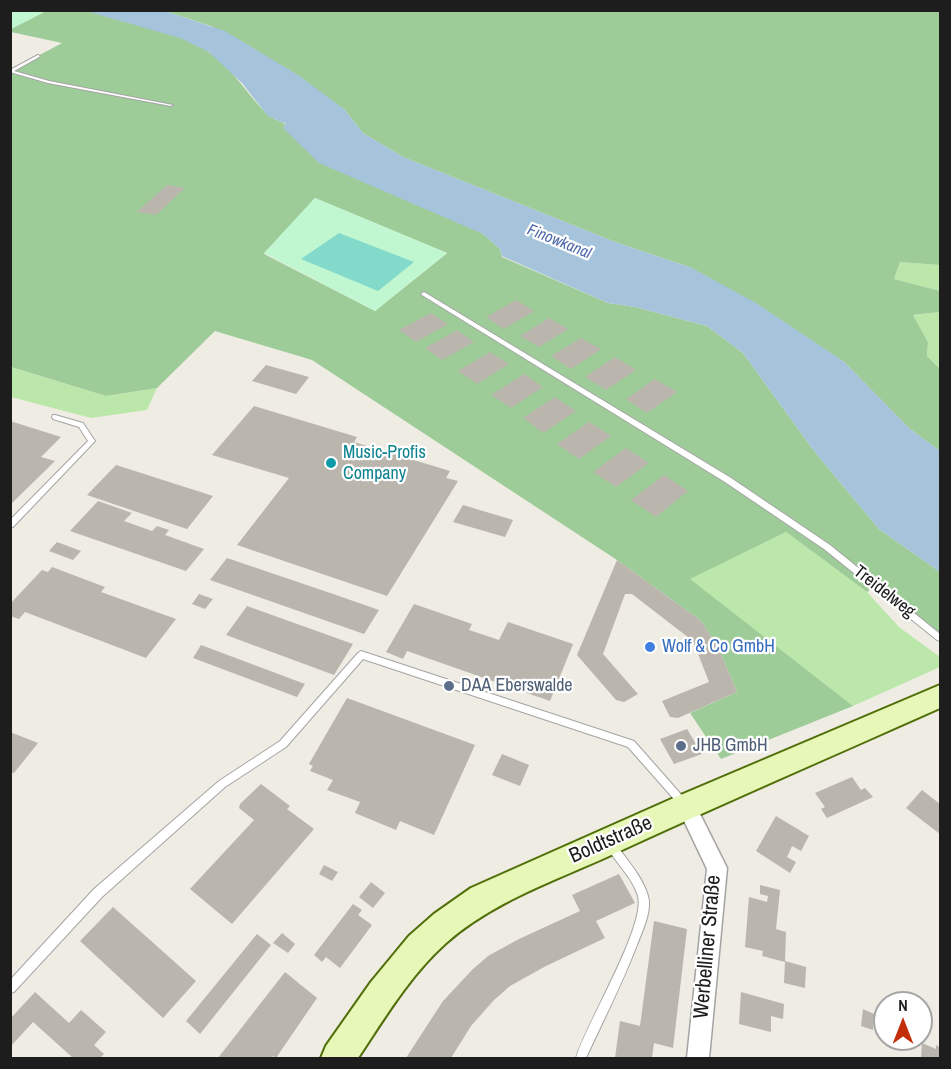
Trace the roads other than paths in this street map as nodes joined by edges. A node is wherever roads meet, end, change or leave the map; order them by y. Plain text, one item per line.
1 (38, 56) dead end
2 (11, 71) edge
3 (171, 105) dead end
4 (424, 294) dead end
5 (55, 417) dead end
6 (10, 525) edge
7 (940, 638) edge
8 (940, 696) edge
9 (686, 806) junction
10 (609, 841) junction
11 (10, 988) edge
12 (338, 1059) edge
13 (581, 1059) edge
14 (698, 1059) edge

1 - 2 lane
2 - 3 lane
4 - 7 lane, Treidelweg
5 - 6 lane
8 - 9 main road, Boldtstraße
9 - 10 main road, Boldtstraße
9 - 11 lane
9 - 14 street, Werbelliner Straße
10 - 12 main road, Boldtstraße
10 - 13 lane

